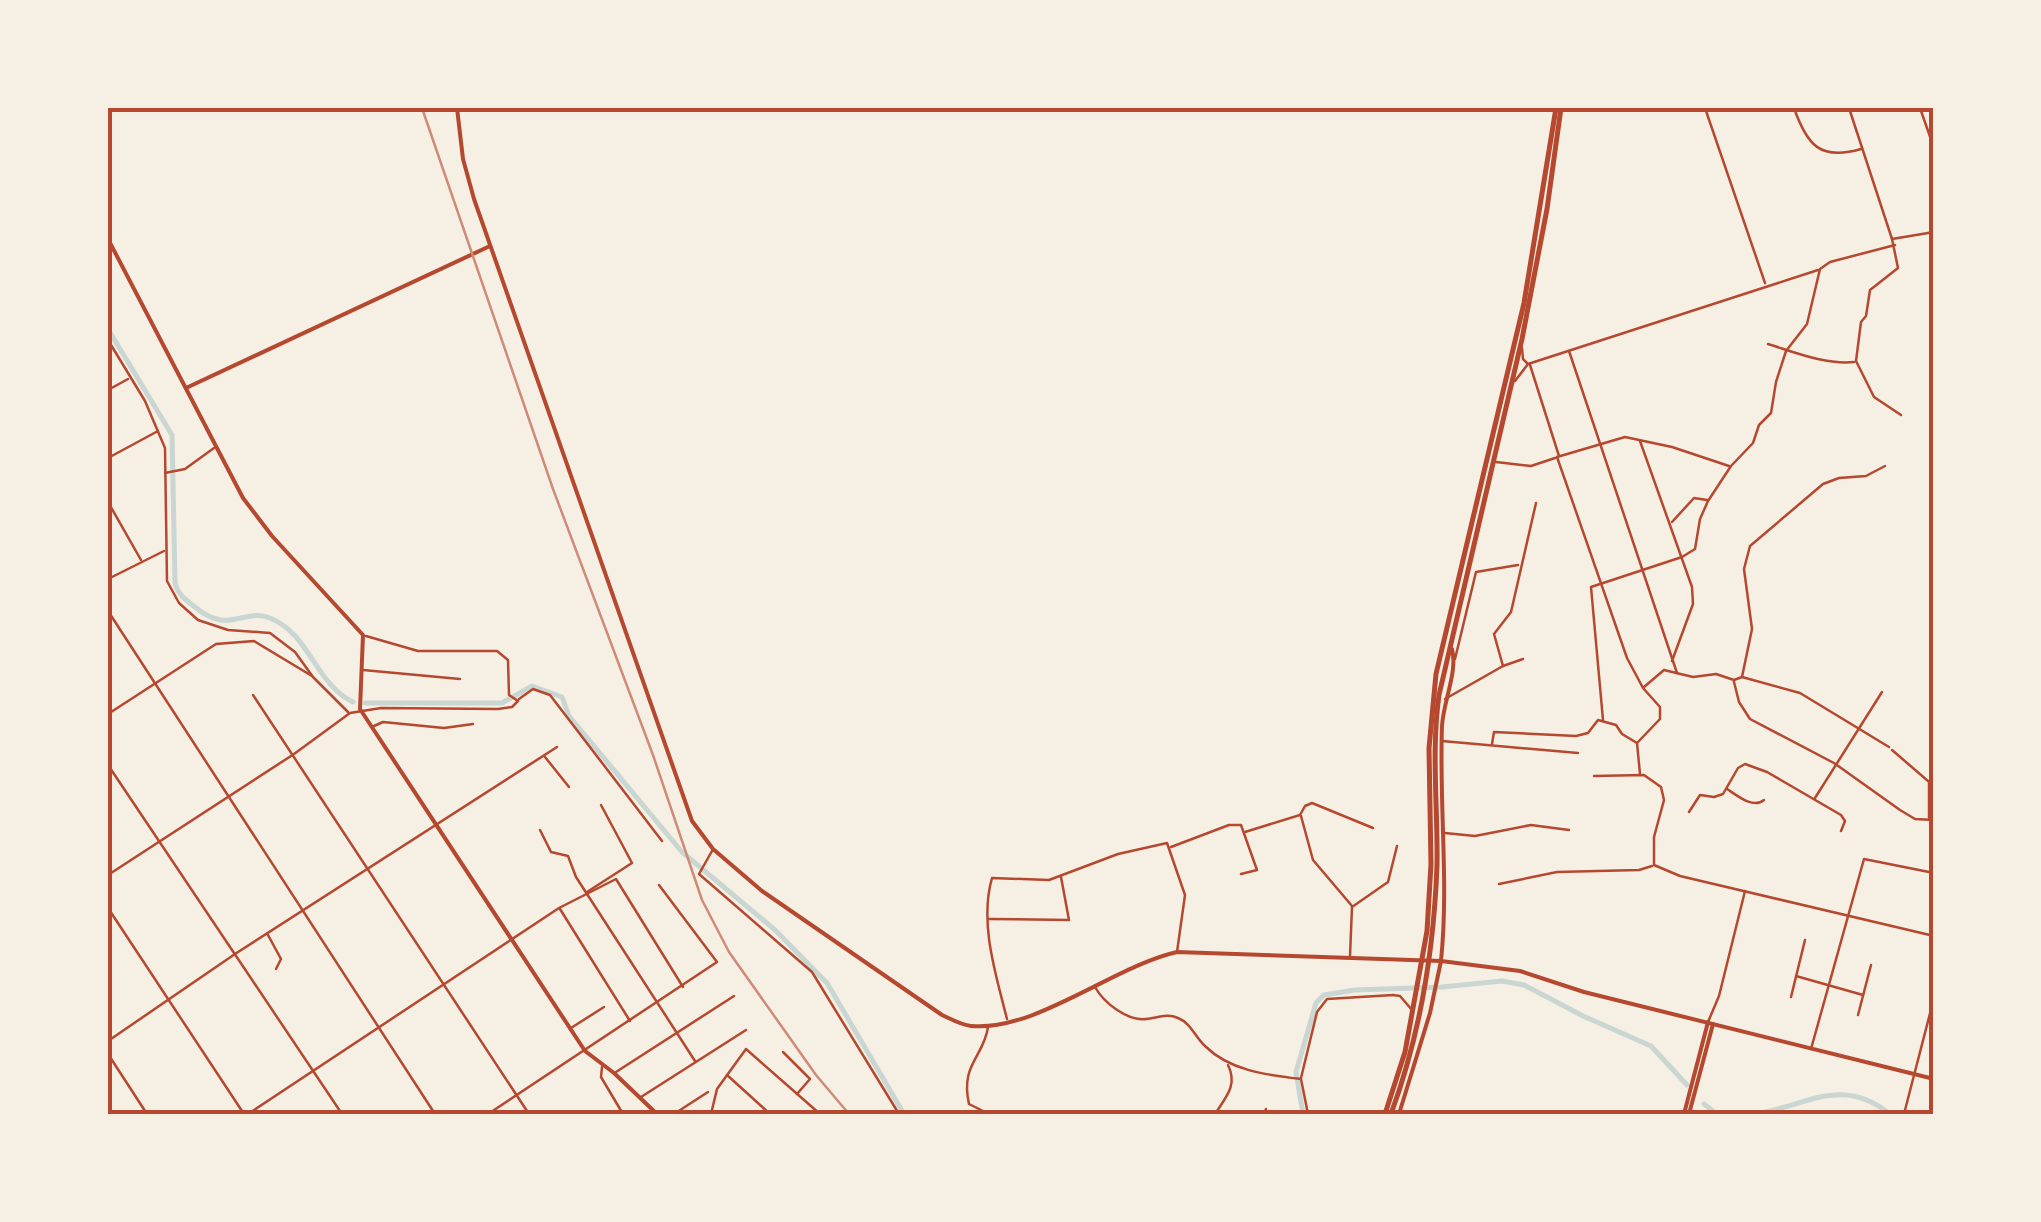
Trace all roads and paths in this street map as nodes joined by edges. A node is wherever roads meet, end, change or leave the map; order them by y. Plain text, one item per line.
1 (457, 108) edge
2 (1558, 108) edge
3 (1705, 108) edge
4 (1794, 108) edge
5 (1849, 108) edge
6 (1920, 108) edge
7 (1934, 148) edge
8 (1862, 149) junction
9 (1934, 232) edge
10 (108, 239) edge
11 (1894, 242) junction
12 (490, 246) junction
13 (1820, 270) junction
14 (1766, 285) junction
15 (1522, 339) junction
16 (108, 340) edge
17 (1768, 344) dead end
18 (1787, 350) junction
19 (1570, 351) junction
20 (1856, 361) junction
21 (1529, 364) junction
22 (131, 378) junction
23 (184, 388) junction
24 (108, 390) edge
25 (1511, 390) junction
26 (1901, 415) dead end
27 (159, 430) junction
28 (1640, 440) junction
29 (1598, 443) junction
30 (216, 447) junction
31 (1558, 457) junction
32 (108, 458) edge
33 (1494, 461) junction
34 (1730, 466) junction
35 (1886, 466) dead end
36 (165, 473) junction
37 (1708, 501) junction
38 (108, 502) edge
39 (1536, 503) dead end
40 (1670, 524) junction
41 (166, 550) junction
42 (1682, 557) junction
43 (141, 560) junction
44 (1520, 565) junction
45 (1641, 570) junction
46 (108, 579) edge
47 (1600, 582) junction
48 (108, 611) edge
49 (1455, 622) junction
50 (363, 635) junction
51 (1523, 659) dead end
52 (1454, 661) junction
53 (1672, 661) junction
54 (1502, 666) junction
55 (362, 670) junction
56 (1677, 673) junction
57 (314, 677) junction
58 (1742, 677) junction
59 (460, 680) dead end
60 (1734, 680) junction
61 (154, 684) junction
62 (1440, 688) junction
63 (1643, 688) junction
64 (1882, 692) dead end
65 (253, 695) dead end
66 (515, 699) junction
67 (1444, 699) junction
68 (360, 709) junction
69 (350, 713) junction
70 (108, 714) edge
71 (1603, 720) junction
72 (472, 724) dead end
73 (372, 726) junction
74 (1858, 728) junction
75 (1442, 741) junction
76 (1636, 743) junction
77 (1492, 744) junction
78 (558, 747) dead end
79 (1578, 753) dead end
80 (294, 754) junction
81 (544, 756) junction
82 (1834, 764) junction
83 (108, 765) edge
84 (1934, 770) edge
85 (1640, 774) junction
86 (1594, 776) dead end
87 (1929, 783) junction
88 (569, 787) dead end
89 (1726, 788) junction
90 (227, 797) junction
91 (1814, 799) junction
92 (1764, 800) dead end
93 (601, 805) dead end
94 (1689, 812) dead end
95 (1300, 814) junction
96 (1931, 820) edge
97 (437, 826) junction
98 (1374, 828) dead end
99 (540, 830) dead end
100 (1569, 830) dead end
101 (1245, 832) junction
102 (1841, 832) dead end
103 (1444, 833) junction
104 (158, 840) junction
105 (662, 841) dead end
106 (1397, 846) dead end
107 (1170, 848) junction
108 (713, 849) junction
109 (1654, 865) junction
110 (369, 869) junction
111 (1934, 872) edge
112 (1241, 874) dead end
113 (108, 875) edge
114 (1061, 876) junction
115 (1499, 884) dead end
116 (659, 885) dead end
117 (1433, 889) junction
118 (1745, 890) junction
119 (587, 894) junction
120 (1352, 907) junction
121 (108, 908) edge
122 (559, 908) junction
123 (304, 911) junction
124 (1850, 914) junction
125 (988, 918) junction
126 (267, 934) junction
127 (1934, 936) edge
128 (1805, 940) dead end
129 (510, 941) junction
130 (1178, 952) junction
131 (235, 954) junction
132 (1350, 958) junction
133 (1441, 961) junction
134 (1871, 965) dead end
135 (276, 968) dead end
136 (1796, 976) junction
137 (442, 983) junction
138 (1829, 986) junction
139 (683, 987) junction
140 (1095, 987) junction
141 (1863, 995) junction
142 (734, 996) dead end
143 (1791, 997) dead end
144 (1934, 998) edge
145 (167, 1001) junction
146 (657, 1005) junction
147 (604, 1007) dead end
148 (1430, 1013) junction
149 (1858, 1015) dead end
150 (630, 1021) junction
151 (1007, 1021) junction
152 (1711, 1021) junction
153 (988, 1025) junction
154 (378, 1026) junction
155 (570, 1028) junction
156 (746, 1030) dead end
157 (678, 1033) junction
158 (108, 1041) edge
159 (1811, 1049) junction
160 (585, 1052) junction
161 (783, 1052) dead end
162 (108, 1054) edge
163 (695, 1061) junction
164 (1228, 1064) junction
165 (602, 1065) junction
166 (314, 1070) junction
167 (614, 1073) junction
168 (726, 1074) junction
169 (1914, 1074) junction
170 (1297, 1079) junction
171 (1934, 1079) edge
172 (708, 1092) dead end
173 (796, 1095) junction
174 (517, 1096) junction
175 (640, 1098) junction
176 (711, 1112) edge
177 (147, 1114) edge
178 (246, 1114) edge
179 (342, 1114) edge
180 (435, 1114) edge
181 (488, 1114) edge
182 (529, 1114) edge
183 (623, 1114) edge
184 (657, 1114) edge
185 (674, 1114) edge
186 (718, 1114) edge
187 (770, 1114) edge
188 (820, 1114) edge
189 (899, 1114) edge
190 (990, 1114) edge
191 (1215, 1114) edge
192 (1308, 1114) edge
193 (1392, 1114) edge
194 (1686, 1114) edge
195 (1904, 1114) edge

1 - 12 street
2 - 15 highway
2 - 117 highway
3 - 14 street
4 - 8 street
5 - 8 street
6 - 7 street
8 - 11 street
9 - 11 street
10 - 23 street
11 - 13 street
11 - 20 street
12 - 23 street
12 - 108 street
13 - 14 street
13 - 18 street
14 - 19 street
15 - 21 street
15 - 25 highway
16 - 22 street
17 - 18 street
18 - 20 street
18 - 34 street
19 - 21 street
19 - 29 street
20 - 26 street
21 - 25 street
21 - 31 street
22 - 24 street
22 - 27 street
23 - 30 street
25 - 33 highway
27 - 32 street
27 - 36 street
28 - 29 street
28 - 34 street
28 - 40 street
29 - 31 street
29 - 45 street
30 - 36 street
30 - 50 street
31 - 33 street
31 - 47 street
33 - 49 highway
34 - 37 street
35 - 58 street
36 - 41 street
37 - 40 street
37 - 42 street
38 - 43 street
39 - 44 street
40 - 42 street
41 - 43 street
41 - 57 street
42 - 45 street
42 - 53 street
43 - 46 street
44 - 52 street
44 - 54 street
45 - 47 street
45 - 53 street
47 - 63 street
47 - 71 street
48 - 61 street
49 - 52 street
49 - 62 highway
50 - 55 street
50 - 66 street
51 - 54 street
52 - 62 street
52 - 67 street
53 - 56 street
54 - 67 street
55 - 59 street
55 - 68 street
56 - 60 street
56 - 63 street
57 - 61 street
57 - 69 street
58 - 60 street
58 - 74 street
60 - 82 street
61 - 70 street
61 - 90 street
62 - 117 highway
63 - 76 street
64 - 74 street
65 - 80 street
66 - 68 street
66 - 105 street
67 - 75 street
68 - 69 street
68 - 73 street
69 - 80 street
71 - 76 street
71 - 77 street
72 - 73 street
73 - 97 street
74 - 82 street
74 - 87 street
75 - 77 street
75 - 103 street
76 - 85 street
77 - 79 street
78 - 81 street
80 - 90 street
80 - 110 street
81 - 88 street
81 - 97 street
82 - 91 street
82 - 96 street
83 - 104 street
84 - 87 street
85 - 86 street
85 - 109 street
87 - 96 street
89 - 91 street
89 - 92 street
89 - 94 street
90 - 104 street
90 - 123 street
91 - 102 street
93 - 119 street
95 - 98 street
95 - 101 street
95 - 120 street
97 - 110 street
97 - 129 street
99 - 119 street
100 - 103 street
101 - 107 street
101 - 112 street
103 - 133 street
104 - 113 street
104 - 131 street
106 - 120 street
107 - 114 street
107 - 130 street
108 - 153 street
108 - 189 street
109 - 115 street
109 - 118 street
110 - 123 street
110 - 137 street
111 - 124 street
114 - 125 street
114 - 125 street
116 - 139 street
117 - 193 highway
118 - 124 street
118 - 152 street
119 - 122 street
119 - 139 street
119 - 146 street
120 - 132 street
121 - 145 street
122 - 129 street
122 - 150 street
123 - 126 street
123 - 154 street
124 - 127 street
124 - 138 street
125 - 151 street
126 - 131 street
126 - 135 street
128 - 136 street
129 - 137 street
129 - 155 street
130 - 132 street
130 - 140 street
131 - 145 street
131 - 166 street
132 - 133 street
133 - 148 street
133 - 152 street
134 - 141 street
136 - 138 street
136 - 143 street
137 - 154 street
137 - 174 street
138 - 141 street
138 - 159 street
139 - 146 street
140 - 151 street
140 - 164 street
141 - 149 street
142 - 157 street
144 - 169 street
145 - 158 street
145 - 178 street
146 - 150 street
146 - 157 street
147 - 155 street
148 - 170 street
148 - 193 street
150 - 160 street
151 - 153 street
152 - 159 street
152 - 194 street
153 - 190 street
154 - 166 street
154 - 180 street
155 - 160 street
156 - 163 street
157 - 163 street
157 - 167 street
159 - 169 street
160 - 165 street
160 - 174 street
161 - 173 street
162 - 177 street
163 - 175 street
164 - 170 street
164 - 191 street
165 - 167 street
165 - 183 street
166 - 178 street
166 - 179 street
167 - 175 street
168 - 173 street
168 - 176 street
168 - 187 street
169 - 171 street
169 - 195 street
170 - 192 street
172 - 185 street
173 - 188 street
174 - 181 street
174 - 182 street
175 - 184 street
176 - 186 street

